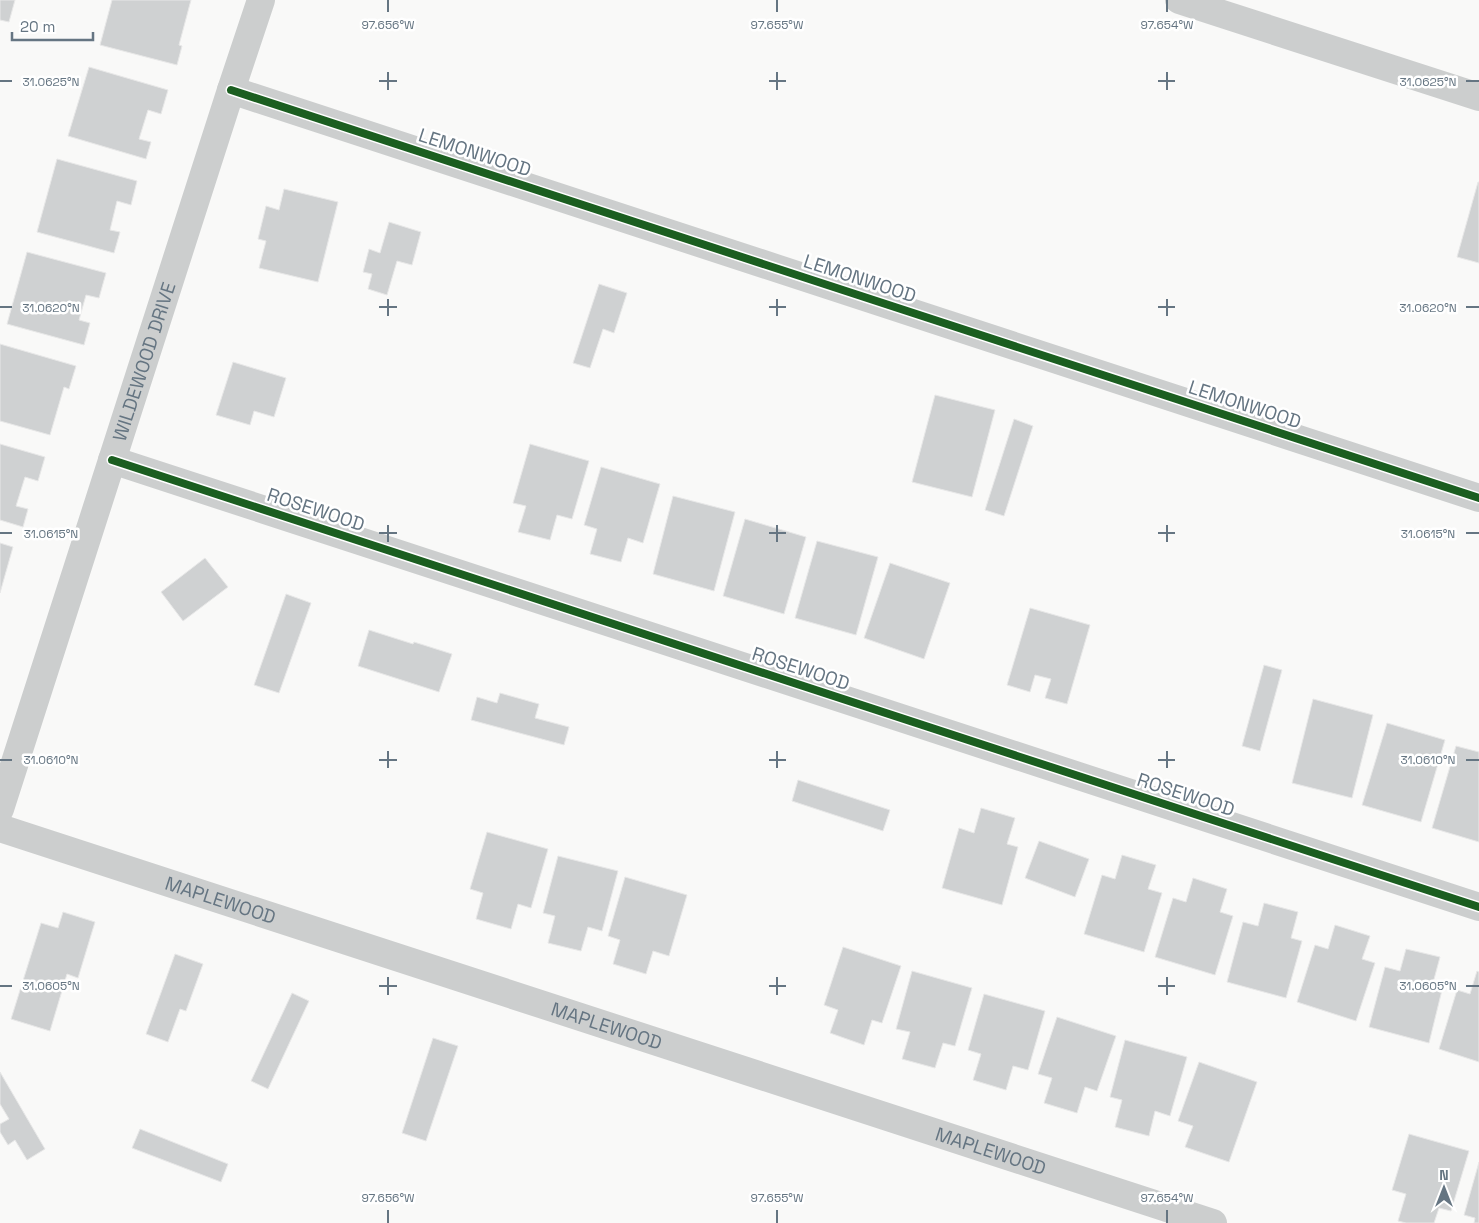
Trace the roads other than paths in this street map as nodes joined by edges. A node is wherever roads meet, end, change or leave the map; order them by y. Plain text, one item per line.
1 (261, 0) edge
2 (1179, 0) edge
3 (231, 90) junction
4 (1479, 97) edge
5 (112, 460) junction
6 (1479, 498) edge
7 (0, 809) edge
8 (0, 828) edge
9 (1479, 907) edge
10 (1212, 1223) edge

1 - 3 street, WILDEWOOD DRIVE
2 - 4 street
3 - 5 street, WILDEWOOD DRIVE
3 - 6 street, LEMONWOOD
5 - 7 street, WILDEWOOD DRIVE
5 - 9 street, ROSEWOOD
8 - 10 street, MAPLEWOOD

